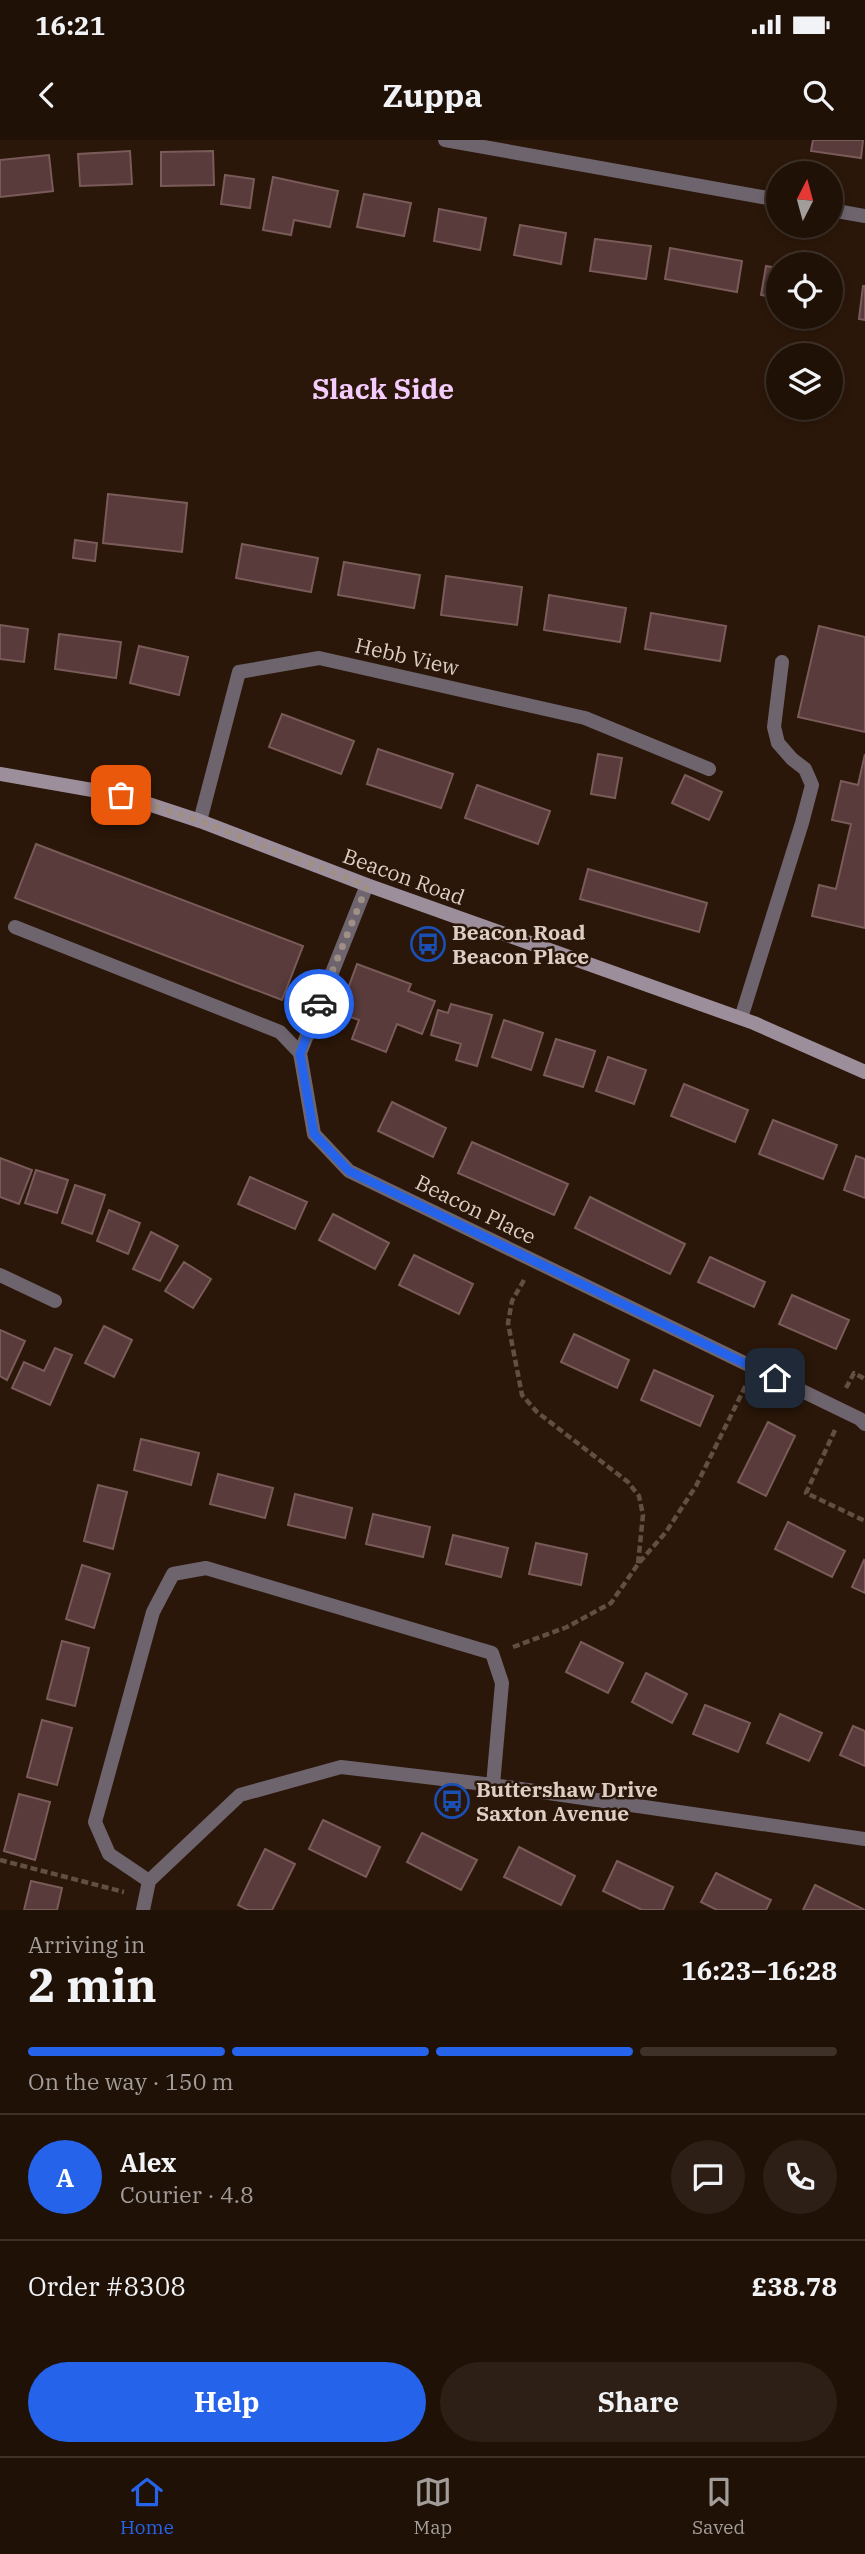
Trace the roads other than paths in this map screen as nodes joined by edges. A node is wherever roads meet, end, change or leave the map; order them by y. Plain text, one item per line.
1 (445, 140) edge
2 (766, 198) edge
3 (844, 212) edge
4 (865, 216) edge
5 (782, 662) dead end
6 (709, 769) dead end
7 (0, 774) edge
8 (200, 821) junction
9 (367, 886) junction
10 (15, 927) dead end
11 (741, 1018) junction
12 (300, 1054) junction
13 (865, 1072) edge
14 (0, 1275) edge
15 (55, 1301) dead end
16 (865, 1424) edge
17 (493, 1786) junction
18 (865, 1839) edge
19 (149, 1881) junction
20 (144, 1904) edge

1 - 2 street
3 - 4 street
5 - 11 street
6 - 8 street, Hebb View
7 - 8 main road, Beacon Road
8 - 9 main road, Beacon Road
9 - 11 main road, Beacon Road
9 - 12 street
10 - 12 street
11 - 13 main road, Beacon Road
12 - 16 street, Beacon Place
14 - 15 street
17 - 18 street
17 - 19 street
17 - 19 street
19 - 20 street

